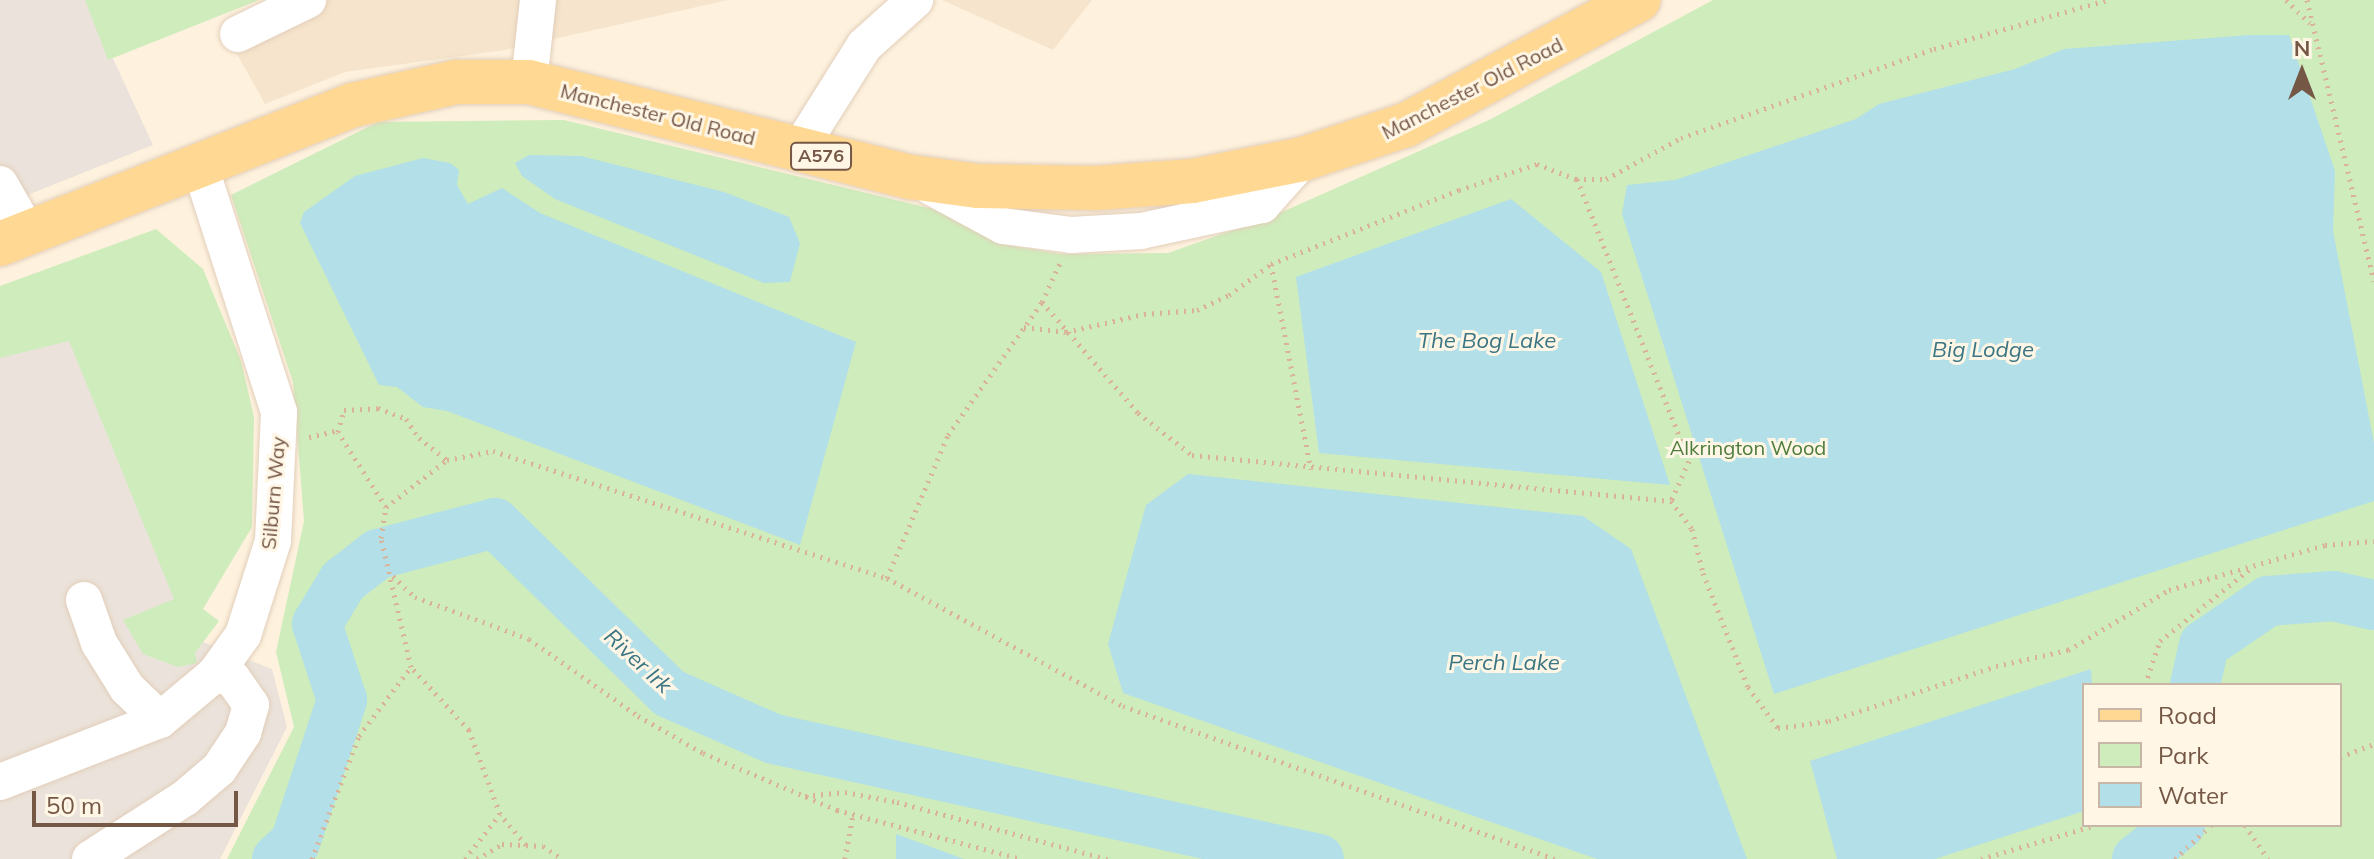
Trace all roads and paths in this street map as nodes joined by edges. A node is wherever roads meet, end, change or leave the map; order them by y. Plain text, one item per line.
1 (308, 0) edge
2 (538, 0) edge
3 (915, 0) edge
4 (1638, 0) edge
5 (2107, 0) edge
6 (2286, 0) edge
7 (2307, 0) edge
8 (2311, 24) junction
9 (238, 34) dead end
10 (529, 82) junction
11 (798, 151) junction
12 (1303, 159) junction
13 (199, 163) junction
14 (911, 177) junction
15 (1576, 179) junction
16 (0, 184) edge
17 (1064, 234) junction
18 (14, 238) edge
19 (1271, 264) junction
20 (2374, 281) edge
21 (1042, 302) junction
22 (1024, 327) junction
23 (1066, 332) junction
24 (447, 460) junction
25 (1311, 469) junction
26 (1671, 501) junction
27 (386, 507) junction
28 (2374, 541) edge
29 (2254, 565) junction
30 (392, 575) junction
31 (887, 578) junction
32 (84, 600) dead end
33 (411, 667) junction
34 (215, 674) junction
35 (2146, 683) edge
36 (160, 720) junction
37 (2374, 746) edge
38 (2342, 756) edge
39 (0, 782) edge
40 (804, 796) junction
41 (500, 814) junction
42 (853, 814) junction
43 (2089, 827) edge
44 (2209, 827) edge
45 (2246, 827) edge
46 (526, 845) junction
47 (90, 859) edge
48 (312, 859) edge
49 (465, 859) edge
50 (477, 859) edge
51 (562, 859) edge
52 (845, 859) edge
53 (1021, 859) edge
54 (1107, 859) edge
55 (1556, 859) edge
56 (1981, 859) edge
57 (2175, 859) edge
58 (2268, 859) edge

1 - 9 street
2 - 10 street
3 - 11 street
4 - 12 main road, Manchester Old Road / A576
5 - 15 path
6 - 8 path
7 - 8 path
8 - 20 path
10 - 11 main road, Manchester Old Road / A576
10 - 13 main road, Manchester Old Road / A576
11 - 14 main road, Manchester Old Road / A576
12 - 14 main road, Manchester Old Road / A576
12 - 17 street
13 - 18 main road, Manchester Old Road / A576
13 - 34 street, Silburn Way
14 - 17 street
15 - 19 path
15 - 26 path
16 - 18 street
17 - 21 path
19 - 23 path
19 - 25 path
21 - 22 path
21 - 23 path
22 - 23 path
22 - 31 path
23 - 25 path
24 - 27 path
24 - 27 path
24 - 31 path
25 - 26 path
26 - 29 path
27 - 30 path
28 - 29 path
29 - 35 path
30 - 33 path
30 - 40 path
31 - 55 path
32 - 36 street
33 - 41 path
33 - 48 path
34 - 36 street, Silburn Way
34 - 47 street
36 - 39 street, Silburn Way
37 - 38 path
40 - 42 path
40 - 54 path
41 - 46 path
41 - 49 path
42 - 52 path
42 - 53 path
43 - 56 path
44 - 57 path
45 - 58 path
46 - 50 path
46 - 51 path

